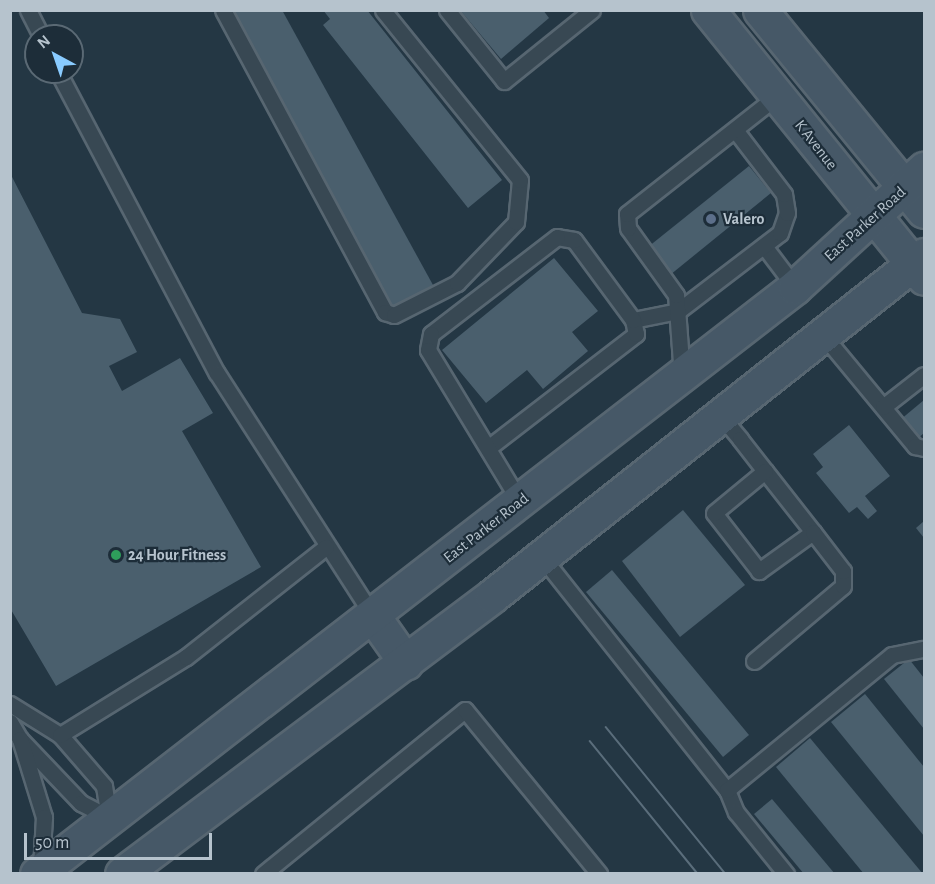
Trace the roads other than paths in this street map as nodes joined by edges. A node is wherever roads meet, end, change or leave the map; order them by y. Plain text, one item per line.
1 (28, 10) edge
2 (223, 10) edge
3 (383, 10) edge
4 (447, 10) edge
5 (708, 10) edge
6 (586, 12) edge
7 (770, 14) edge
8 (34, 24) edge
9 (64, 84) edge
10 (777, 96) junction
11 (735, 129) junction
12 (918, 189) edge
13 (874, 219) junction
14 (764, 246) junction
15 (921, 266) edge
16 (795, 287) junction
17 (678, 311) junction
18 (633, 320) junction
19 (824, 336) junction
20 (924, 375) edge
21 (682, 376) junction
22 (883, 407) junction
23 (722, 416) junction
24 (488, 448) junction
25 (924, 448) edge
26 (765, 471) junction
27 (520, 502) junction
28 (813, 532) junction
29 (326, 548) junction
30 (542, 557) junction
31 (373, 616) junction
32 (924, 650) edge
33 (754, 661) dead end
34 (406, 663) junction
35 (10, 704) edge
36 (10, 722) edge
37 (60, 735) junction
38 (20, 739) junction
39 (728, 790) junction
40 (109, 817) junction
41 (139, 868) edge
42 (38, 872) edge
43 (263, 873) edge
44 (599, 873) edge
45 (786, 873) edge

1 - 8 lane
2 - 3 lane
4 - 6 lane
5 - 10 main road, K Avenue
7 - 12 main road
9 - 29 lane
10 - 11 lane
10 - 13 main road, K Avenue
11 - 14 lane
11 - 17 lane
12 - 13 main road, East Parker Road
13 - 15 main road, K Avenue
13 - 16 main road, East Parker Road
14 - 16 lane
14 - 17 lane
15 - 19 main road
16 - 21 main road, East Parker Road
17 - 18 lane
17 - 21 lane
18 - 24 lane
18 - 24 lane
19 - 22 lane
19 - 23 main road
20 - 22 lane
21 - 27 main road, East Parker Road
22 - 25 lane
23 - 26 lane
23 - 30 main road
24 - 27 lane
26 - 28 lane
26 - 28 lane
27 - 31 main road, East Parker Road
28 - 33 lane
29 - 31 lane
29 - 37 lane
30 - 34 main road
30 - 39 lane
31 - 34 main road
31 - 40 main road, East Parker Road
32 - 39 lane
34 - 41 main road
35 - 37 lane
36 - 38 lane
37 - 40 lane
38 - 40 lane
38 - 42 lane
39 - 45 lane
40 - 41 main road
40 - 42 main road, East Parker Road
43 - 44 lane

